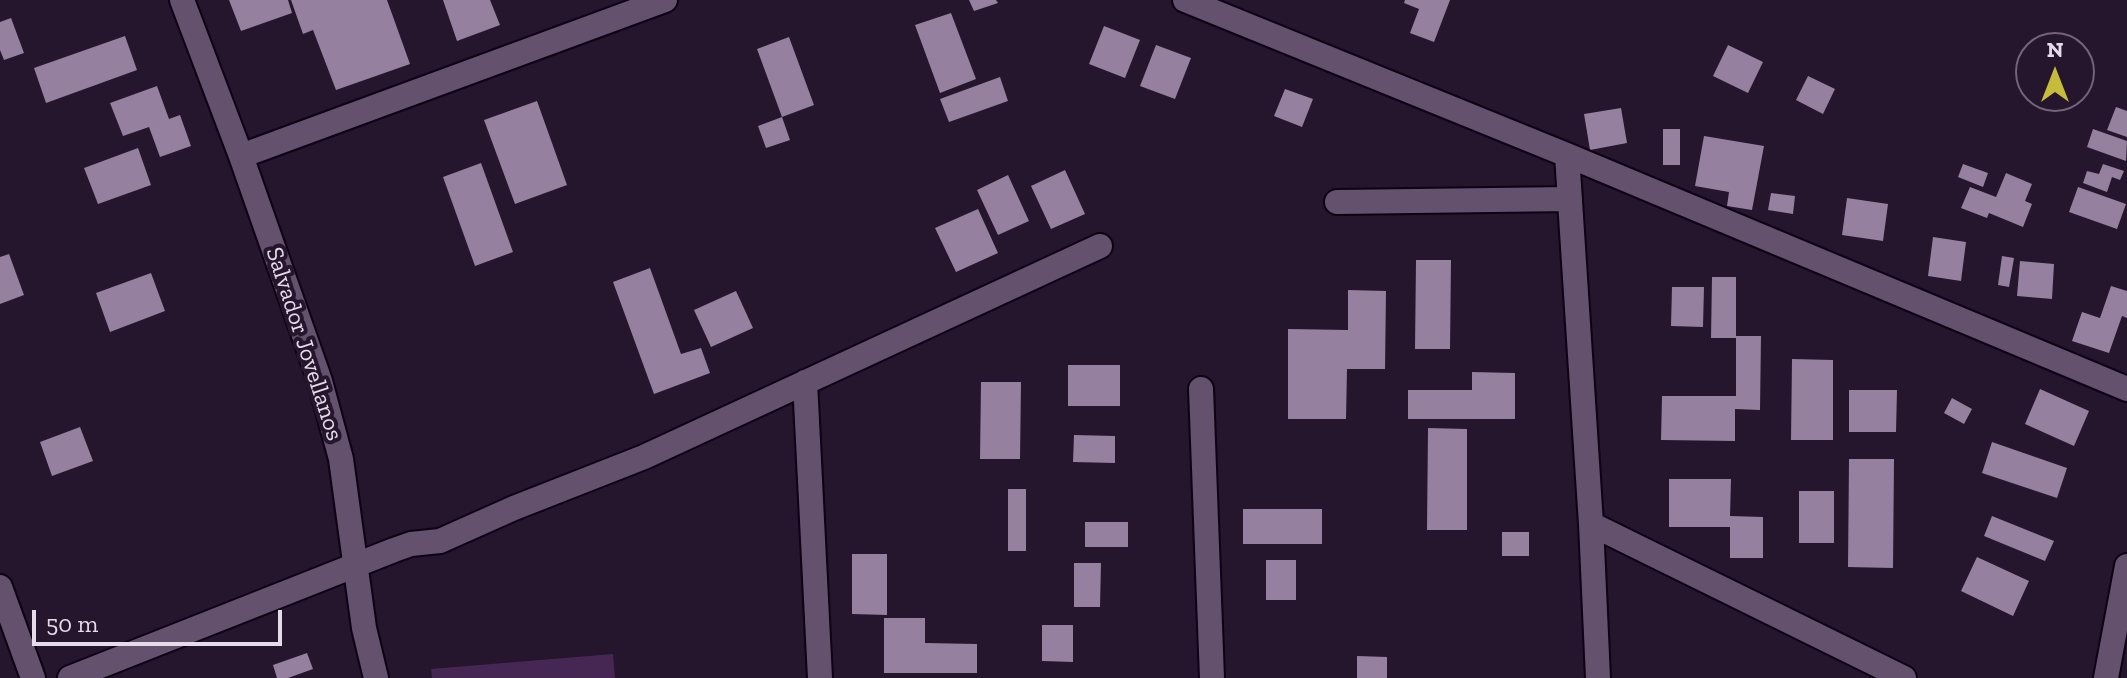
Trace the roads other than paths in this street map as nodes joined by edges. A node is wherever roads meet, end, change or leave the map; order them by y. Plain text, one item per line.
1 (182, 0) edge
2 (665, 0) edge
3 (1185, 0) edge
4 (1567, 155) junction
5 (241, 156) junction
6 (1570, 199) junction
7 (1337, 202) dead end
8 (1100, 246) dead end
9 (805, 382) junction
10 (1201, 389) dead end
11 (2127, 389) edge
12 (1591, 524) junction
13 (355, 566) junction
14 (2127, 566) edge
15 (0, 587) edge
16 (33, 678) edge
17 (70, 678) edge
18 (376, 678) edge
19 (820, 678) edge
20 (1212, 678) edge
21 (1598, 678) edge
22 (1904, 678) edge
23 (2106, 678) edge

1 - 5 street, Salvador Jovellanos
2 - 5 street
3 - 4 street
4 - 6 street
4 - 11 street
5 - 13 street, Salvador Jovellanos
6 - 7 street
6 - 12 street
8 - 9 street
9 - 13 street
9 - 19 street
10 - 20 street
12 - 21 street
12 - 22 street
13 - 17 street
13 - 18 street, Salvador Jovellanos
14 - 23 street
15 - 16 street

